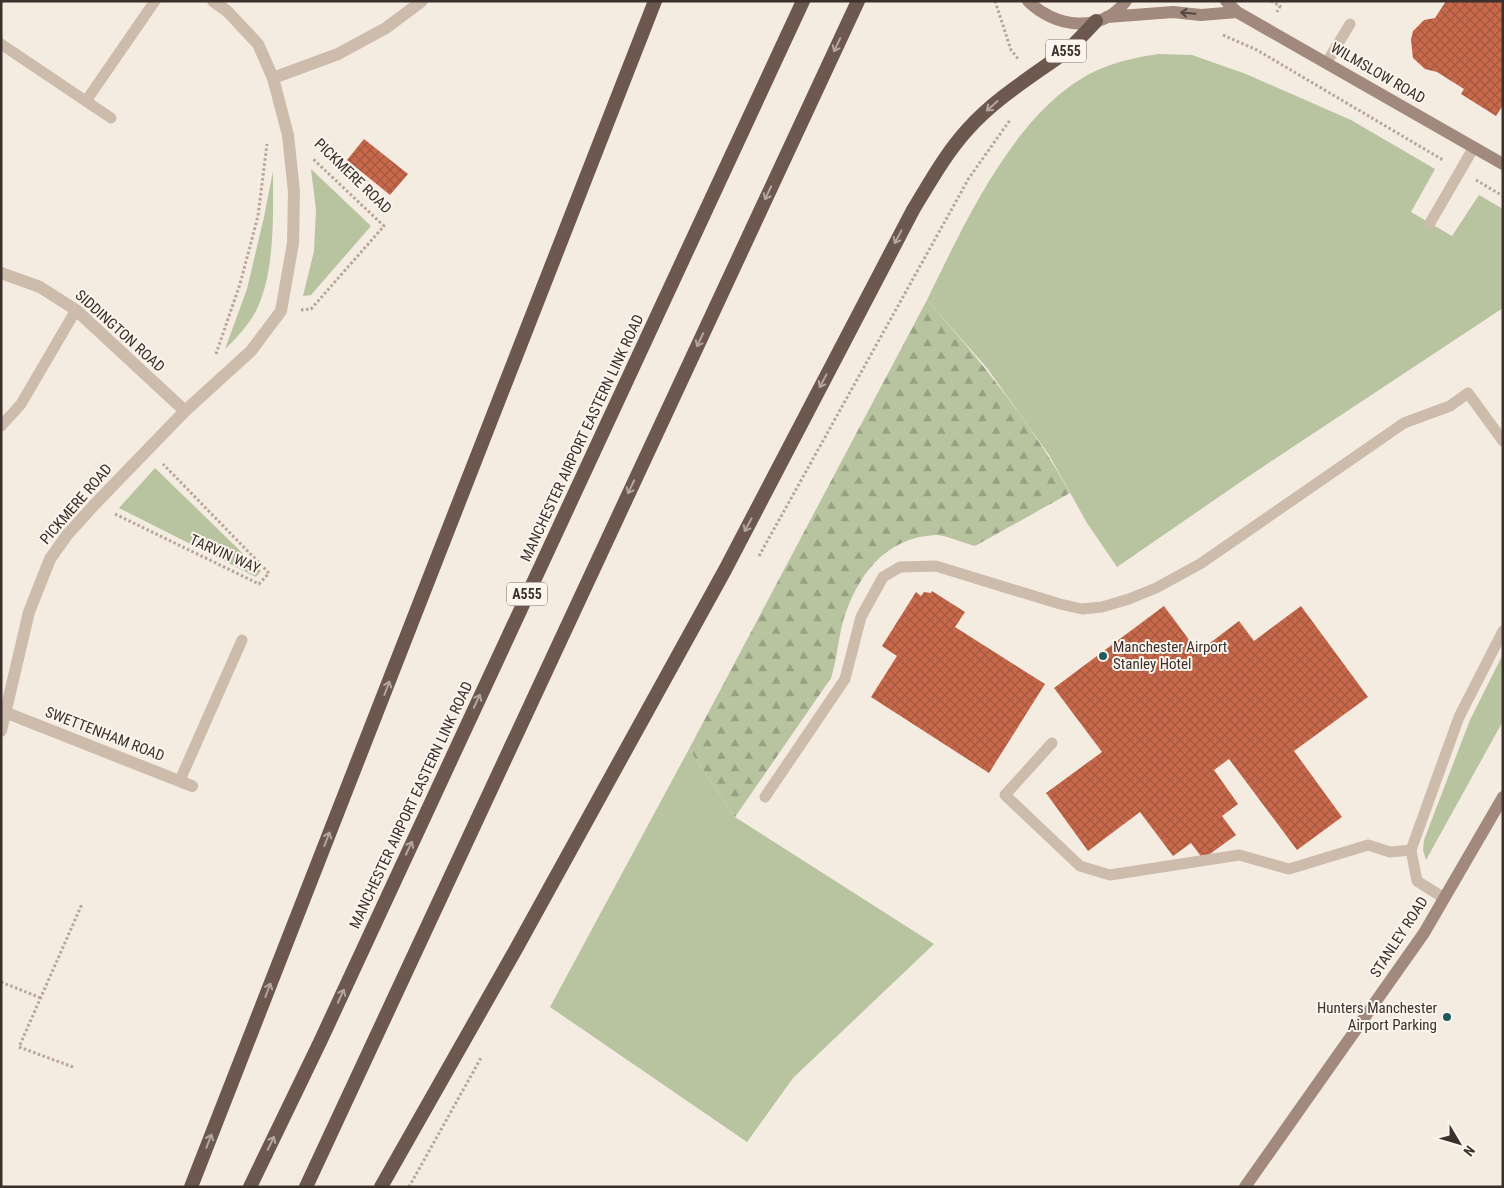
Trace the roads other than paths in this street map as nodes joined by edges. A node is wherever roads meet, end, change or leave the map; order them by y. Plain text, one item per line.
1 (154, 1) edge
2 (213, 1) edge
3 (422, 1) edge
4 (655, 1) edge
5 (803, 1) edge
6 (858, 1) edge
7 (1028, 1) edge
8 (1126, 1) edge
9 (1226, 1) edge
10 (1237, 12) junction
11 (1101, 19) junction
12 (1350, 24) dead end
13 (1, 44) edge
14 (1326, 62) junction
15 (273, 78) junction
16 (86, 101) junction
17 (111, 118) dead end
18 (1474, 147) junction
19 (1503, 164) edge
20 (1430, 223) dead end
21 (1, 273) edge
22 (76, 310) junction
23 (185, 411) junction
24 (1, 426) edge
25 (1503, 441) edge
26 (1503, 631) edge
27 (242, 640) dead end
28 (7, 713) junction
29 (1, 731) edge
30 (1052, 743) dead end
31 (186, 783) joint
32 (765, 797) dead end
33 (1503, 797) edge
34 (1411, 850) junction
35 (1444, 898) junction
36 (191, 1187) edge
37 (250, 1187) edge
38 (306, 1187) edge
39 (381, 1187) edge
40 (1245, 1187) edge

1 - 16 lane
2 - 15 street, PICKMERE ROAD
3 - 15 street
36 -> 4 highway
37 -> 5 highway, MANCHESTER AIRPORT EASTERN LINK ROAD / A555
6 -> 38 highway
7 - 11 main road
8 - 11 main road
9 - 10 main road, WILMSLOW ROAD
10 -> 11 main road
10 - 14 main road, WILMSLOW ROAD
11 -> 39 highway, A555
12 - 14 lane
13 - 16 lane
14 - 18 main road, WILMSLOW ROAD
15 - 23 street, PICKMERE ROAD
16 - 17 lane
18 - 19 main road, WILMSLOW ROAD
18 - 20 lane
21 - 22 street, SIDDINGTON ROAD
22 - 23 street, SIDDINGTON ROAD
22 - 24 lane
23 - 28 street, PICKMERE ROAD
25 - 32 lane
26 - 34 lane
27 - 31 lane
28 - 29 street, PICKMERE ROAD
28 - 31 street, SWETTENHAM ROAD
30 - 34 lane
33 - 35 main road, STANLEY ROAD
34 - 35 lane
35 - 40 main road, STANLEY ROAD

